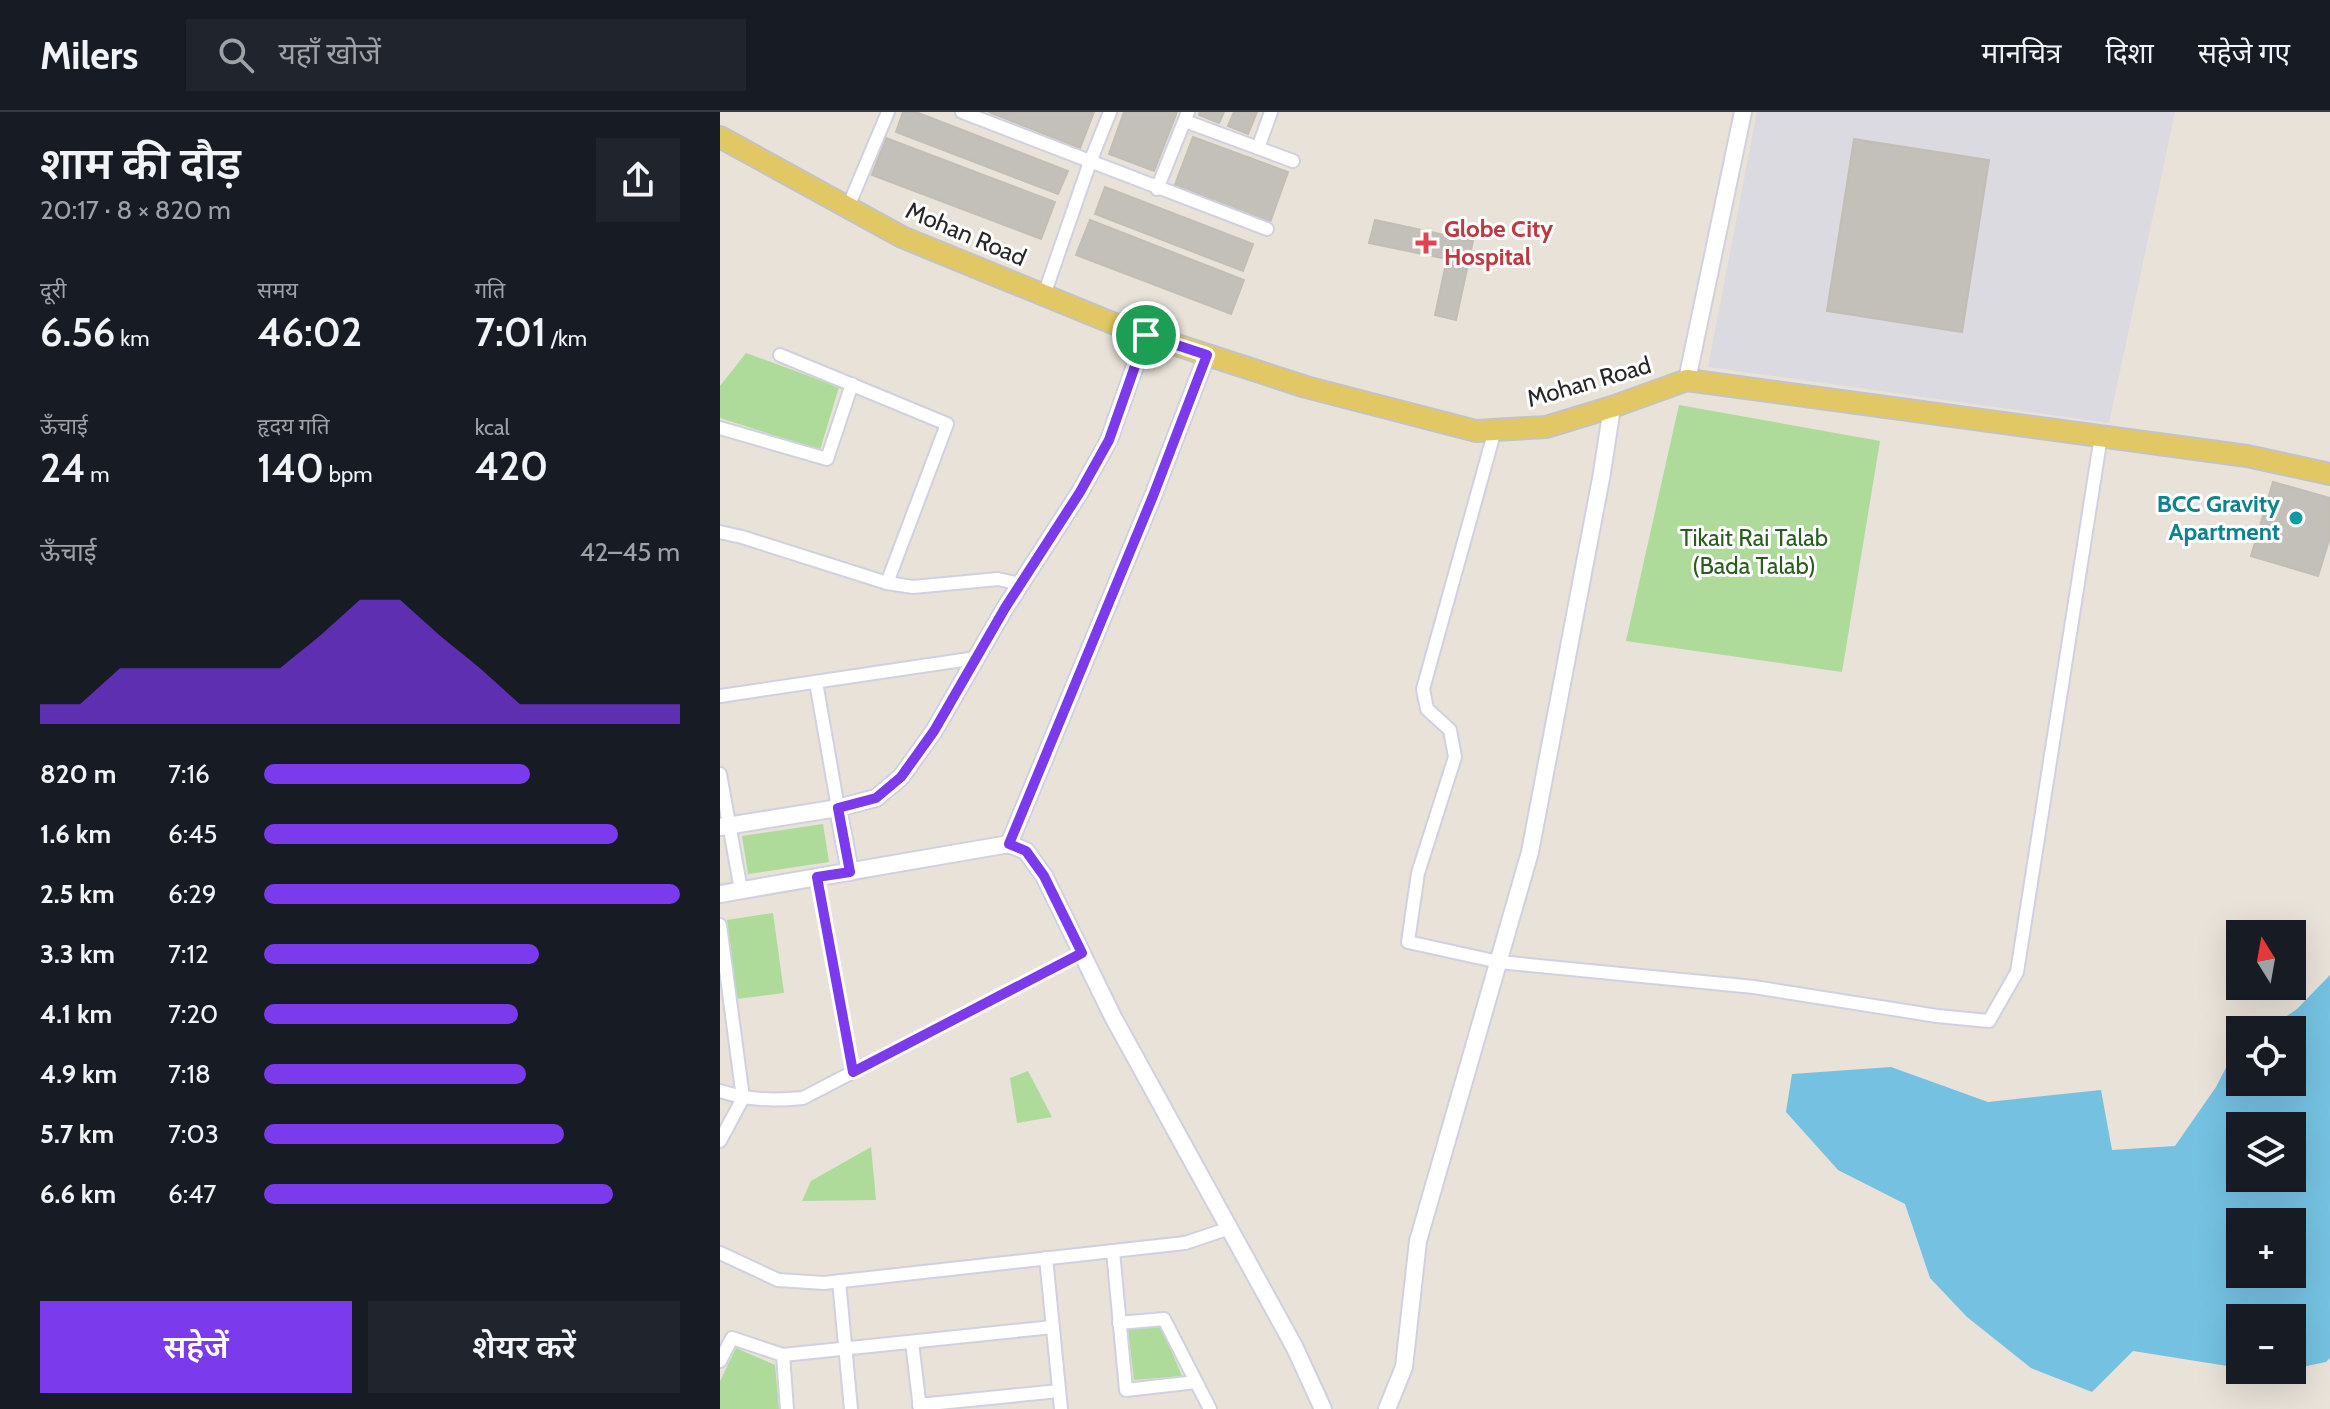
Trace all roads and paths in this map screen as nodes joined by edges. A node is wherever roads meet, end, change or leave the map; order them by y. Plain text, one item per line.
1 (888, 112) edge
2 (962, 112) edge
3 (1110, 112) edge
4 (1271, 112) edge
5 (1743, 112) edge
6 (1186, 116) edge
7 (720, 137) edge
8 (1258, 148) junction
9 (1293, 161) dead end
10 (1090, 162) junction
11 (1157, 189) junction
12 (848, 207) junction
13 (1267, 229) dead end
14 (1044, 295) junction
15 (1146, 335) junction
16 (780, 355) dead end
17 (1207, 355) junction
18 (1687, 380) junction
19 (852, 384) junction
20 (1612, 407) junction
21 (720, 428) edge
22 (1495, 430) junction
23 (2101, 436) junction
24 (2330, 474) edge
25 (720, 532) edge
26 (887, 583) junction
27 (1020, 584) junction
28 (976, 658) junction
29 (816, 682) junction
30 (720, 696) edge
31 (720, 774) edge
32 (838, 808) junction
33 (725, 826) edge
34 (1009, 844) junction
35 (850, 872) junction
36 (817, 877) junction
37 (741, 890) junction
38 (720, 894) edge
39 (720, 925) edge
40 (1082, 953) junction
41 (1499, 962) junction
42 (853, 1072) junction
43 (720, 1091) edge
44 (743, 1098) junction
45 (720, 1141) edge
46 (1230, 1228) junction
47 (1113, 1251) junction
48 (720, 1253) edge
49 (1046, 1258) junction
50 (839, 1281) junction
51 (1119, 1323) junction
52 (1053, 1327) junction
53 (912, 1342) junction
54 (846, 1349) junction
55 (783, 1355) junction
56 (720, 1361) edge
57 (1196, 1382) junction
58 (1059, 1391) junction
59 (993, 1404) edge
60 (919, 1407) edge
61 (787, 1409) edge
62 (851, 1409) edge
63 (1061, 1409) edge
64 (1210, 1409) edge
65 (1323, 1409) edge
66 (1387, 1409) edge

1 - 12 street
2 - 10 street
3 - 10 street
4 - 8 street
5 - 18 street
6 - 8 street
6 - 11 street
7 - 12 main road, Mohan Road
8 - 9 street
10 - 11 street
10 - 14 street
11 - 13 street
12 - 14 main road, Mohan Road
14 - 15 main road, Mohan Road
15 - 17 main road, Mohan Road
15 - 27 street
16 - 19 street
17 - 22 main road, Mohan Road
17 - 34 street
18 - 20 main road, Mohan Road
18 - 23 main road, Mohan Road
19 - 21 street
19 - 26 street
20 - 22 main road, Mohan Road
20 - 41 street
22 - 41 street
23 - 24 main road, Mohan Road
23 - 41 street
25 - 26 street
26 - 27 street
27 - 28 street
28 - 29 street
28 - 32 street
29 - 30 street
29 - 32 street
31 - 33 street
32 - 33 street
32 - 35 street
33 - 37 street
34 - 35 street
34 - 40 street
35 - 36 street
36 - 37 street
36 - 42 street
37 - 38 street
39 - 44 street
40 - 42 street
40 - 46 street
41 - 66 street
42 - 44 street
43 - 44 street
44 - 45 street
46 - 47 street
46 - 65 street
47 - 49 street
47 - 51 street
48 - 50 street
49 - 50 street
49 - 52 street
50 - 54 street
51 - 57 street
51 - 57 street
52 - 53 street
52 - 58 street
53 - 54 street
53 - 60 street
54 - 55 street
54 - 62 street
55 - 56 street
55 - 61 street
57 - 64 street
58 - 59 street
58 - 63 street
59 - 60 street

